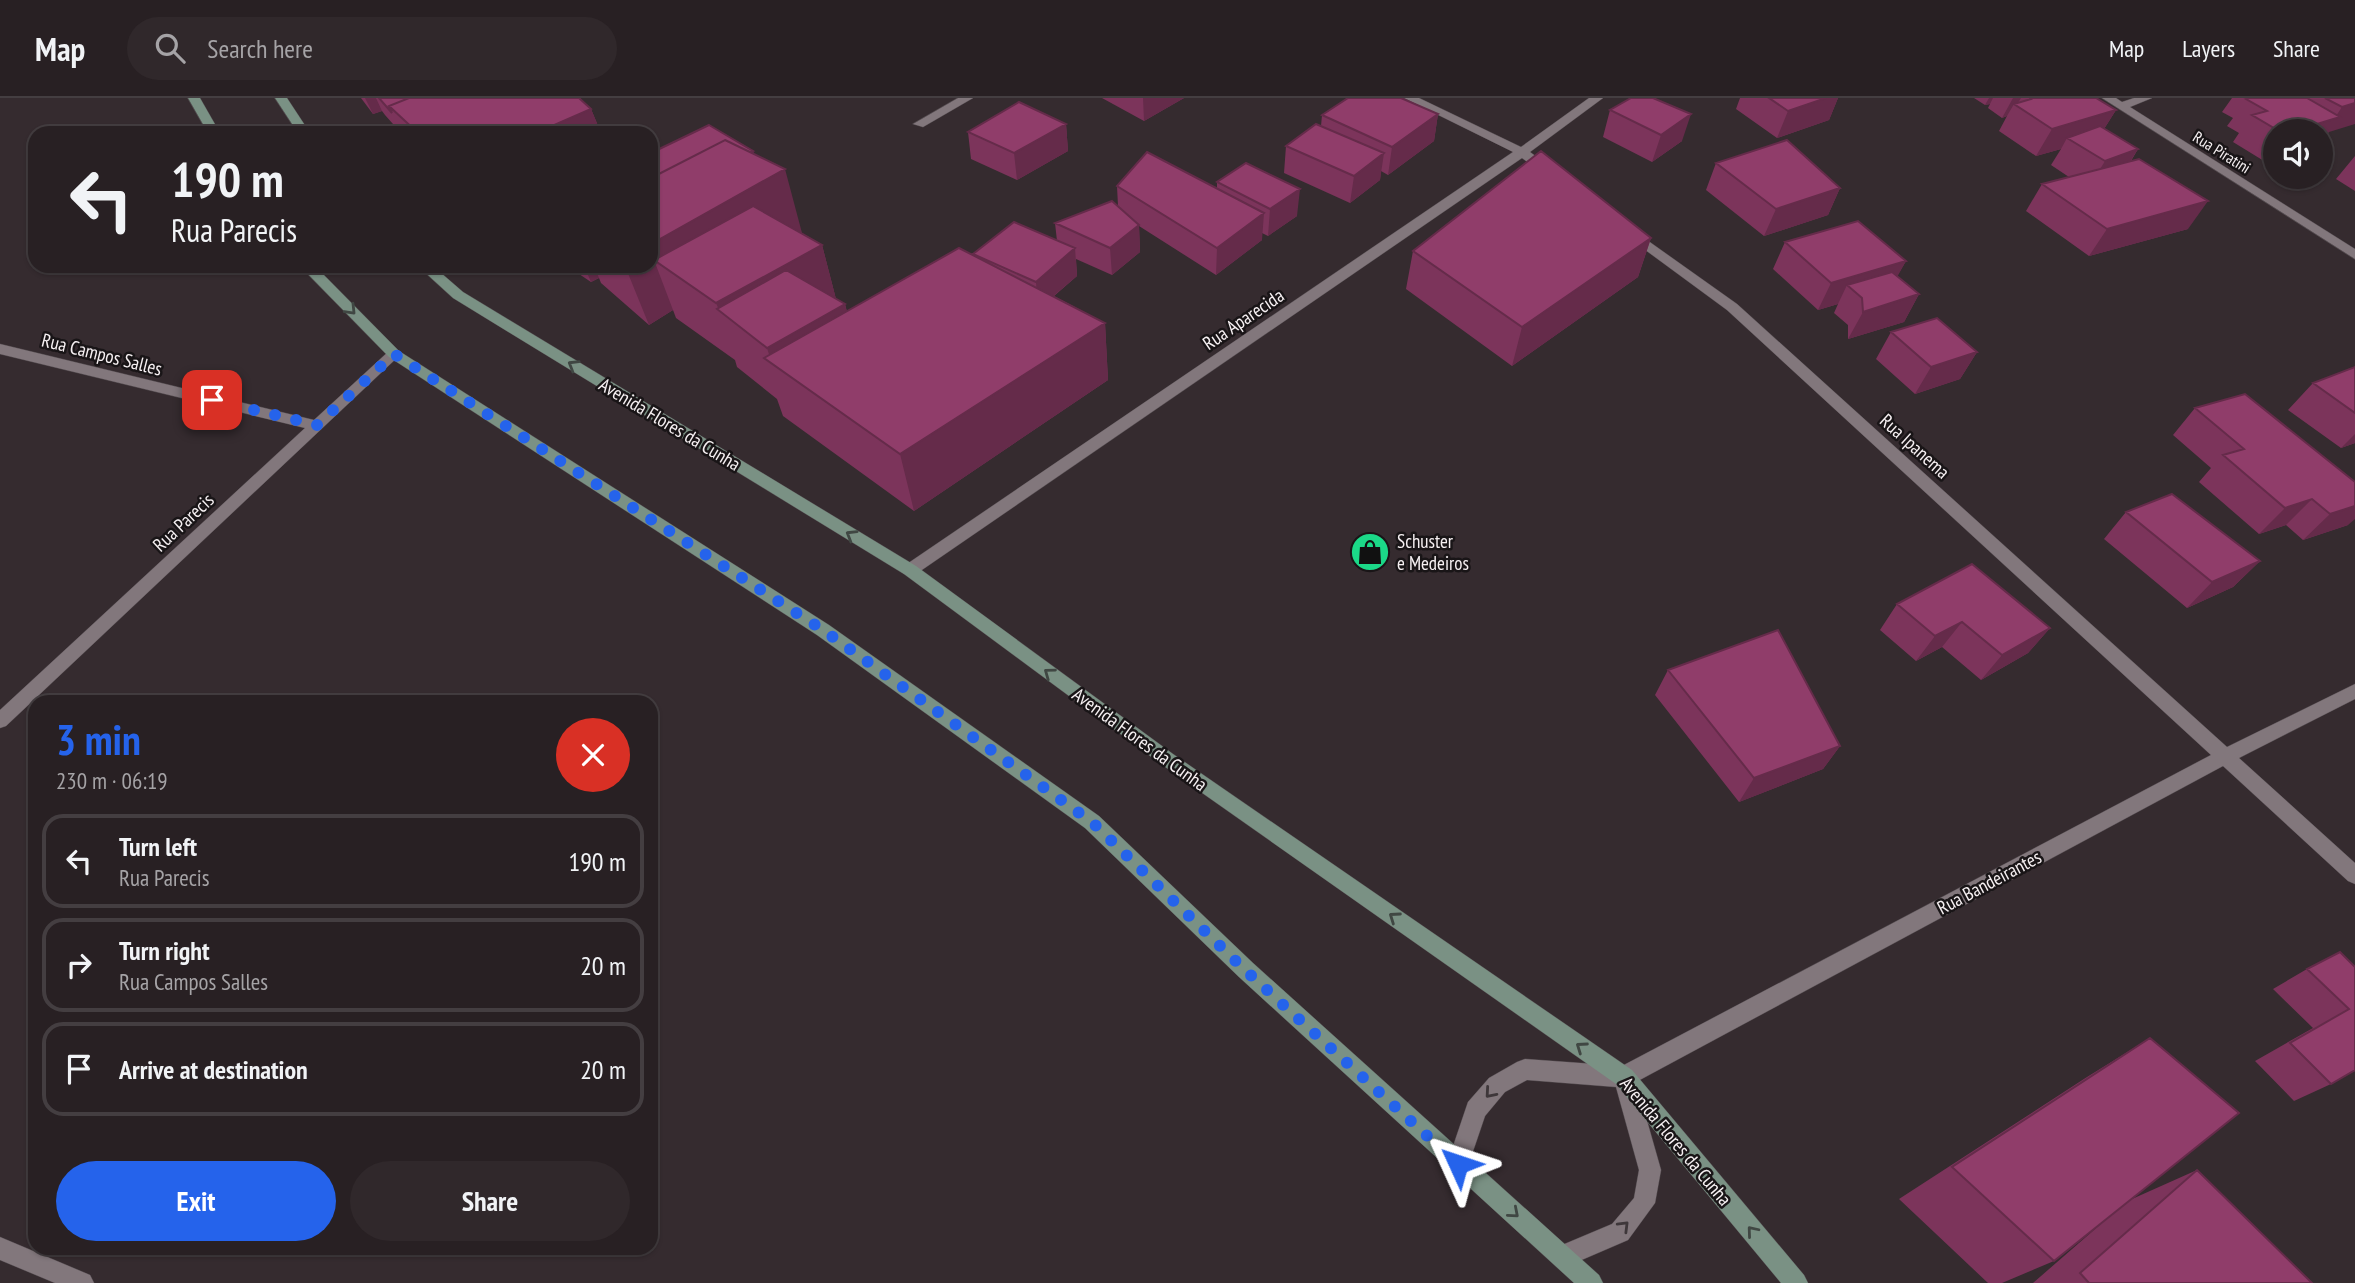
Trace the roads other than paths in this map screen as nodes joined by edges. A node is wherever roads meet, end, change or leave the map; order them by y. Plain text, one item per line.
1 (194, 98) edge
2 (281, 98) edge
3 (967, 98) edge
4 (1410, 98) edge
5 (1597, 98) edge
6 (2108, 98) edge
7 (2146, 98) edge
8 (2121, 106) junction
9 (919, 124) dead end
10 (210, 126) edge
11 (299, 126) edge
12 (1522, 152) junction
13 (1566, 185) edge
14 (1622, 226) edge
15 (2355, 255) edge
16 (314, 273) edge
17 (433, 273) edge
18 (0, 349) edge
19 (394, 354) junction
20 (317, 425) junction
21 (910, 570) junction
22 (2355, 691) edge
23 (0, 721) edge
24 (2225, 756) junction
25 (2355, 875) edge
26 (1624, 1077) junction
27 (1458, 1164) junction
28 (0, 1248) edge
29 (1563, 1256) junction
30 (82, 1283) edge
31 (1591, 1283) edge
32 (1796, 1283) edge

1 - 10 main road
2 - 11 main road
3 - 9 street
4 - 12 street
5 - 12 street, Rua Aparecida
6 - 8 street, Rua Piratini
7 - 8 street
8 - 15 street, Rua Piratini
12 - 13 street
12 - 21 street, Rua Aparecida
14 - 24 street, Rua Ipanema
16 -> 19 main road
21 -> 17 main road, Avenida Flores da Cunha
18 - 20 street, Rua Campos Salles
19 - 20 street, Rua Parecis
19 - 27 main road
20 - 23 street, Rua Parecis
26 -> 21 main road, Avenida Flores da Cunha
22 - 24 street, Rua Bandeirantes
24 - 25 street, Rua Ipanema
24 - 26 street, Rua Bandeirantes
26 -> 27 street
29 -> 26 street
32 -> 26 main road, Avenida Flores da Cunha
27 -> 29 main road
28 - 30 street
29 - 31 main road

